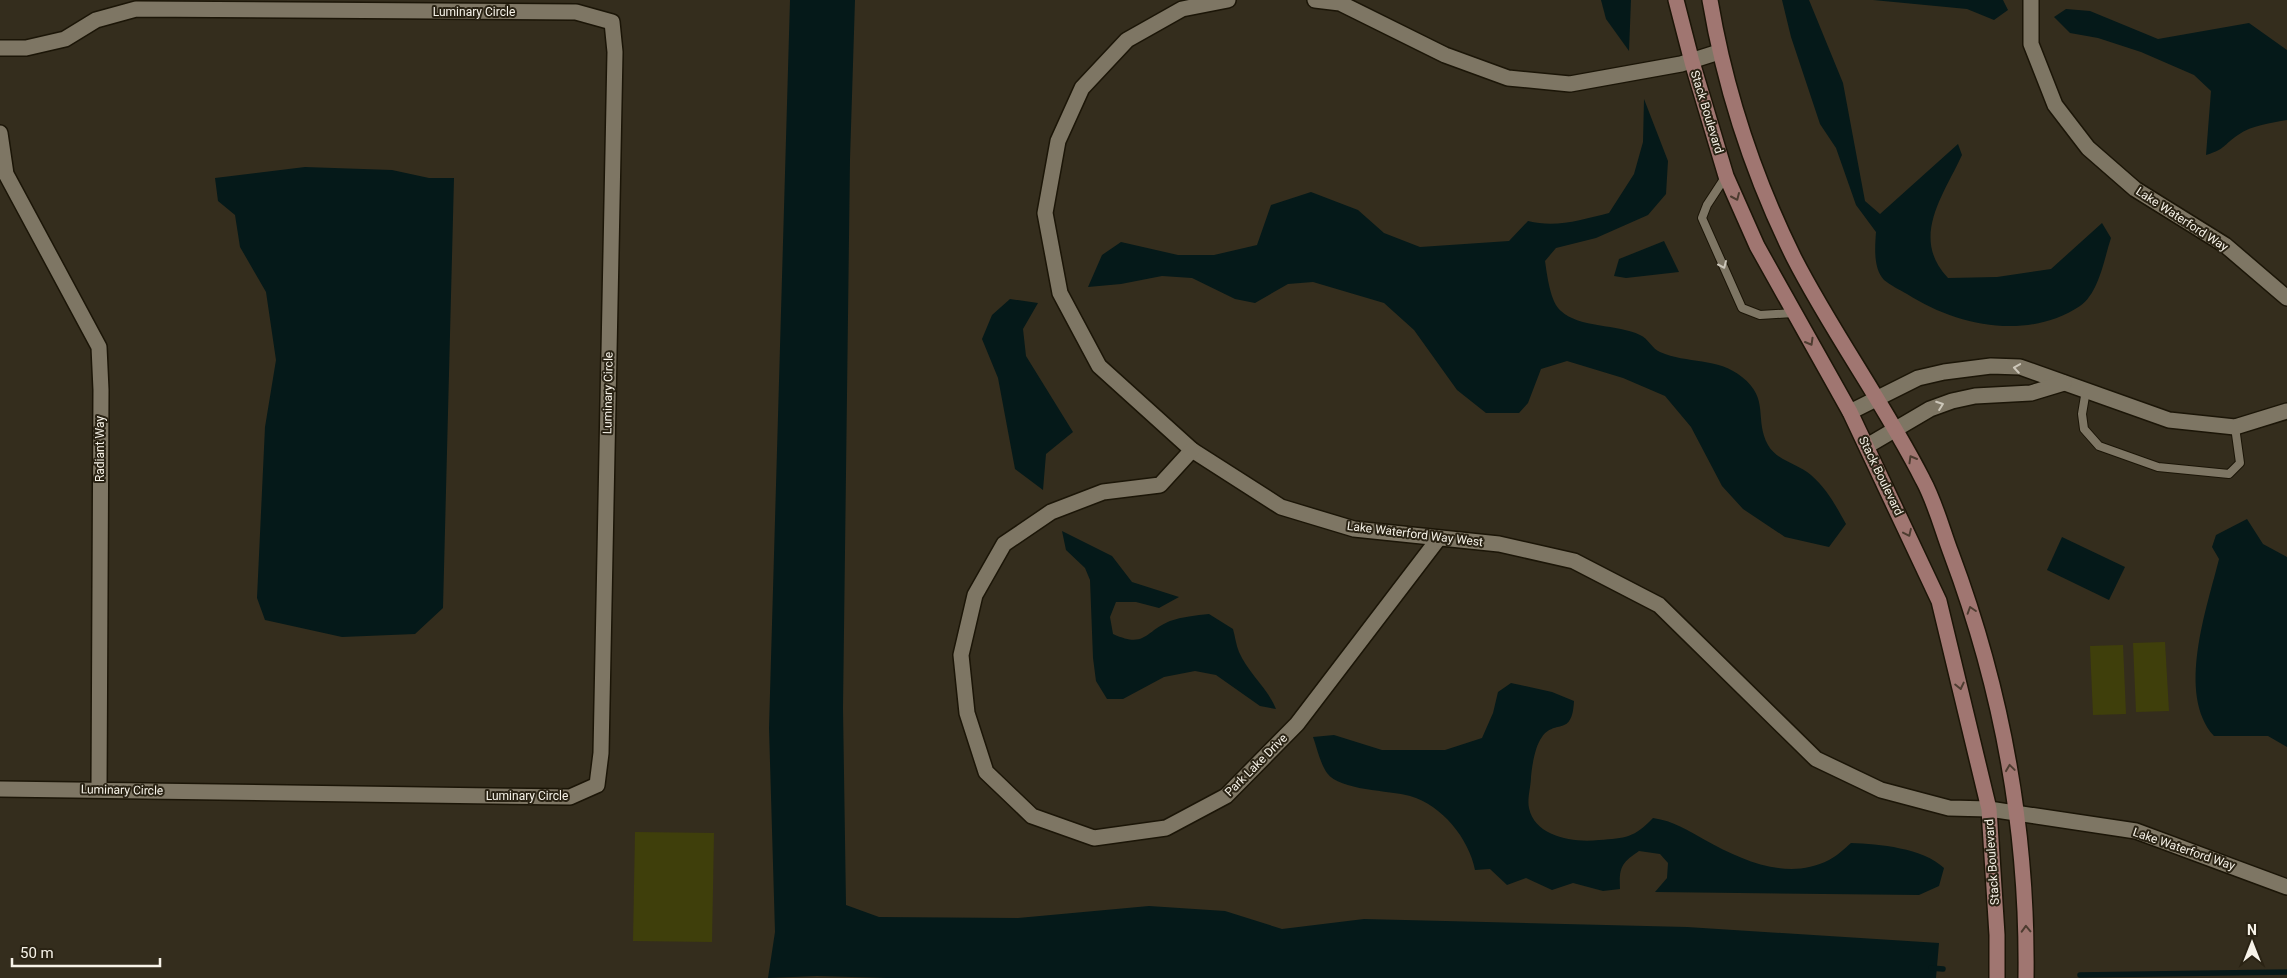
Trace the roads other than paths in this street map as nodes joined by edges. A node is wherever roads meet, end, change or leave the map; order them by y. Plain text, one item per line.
1 (1228, 0) edge
2 (1315, 0) edge
3 (1676, 0) edge
4 (1710, 0) edge
5 (2031, 0) edge
6 (0, 48) edge
7 (1719, 52) junction
8 (1692, 62) junction
9 (0, 133) edge
10 (1726, 176) junction
11 (2287, 298) edge
12 (1794, 313) junction
13 (2064, 383) junction
14 (2086, 390) junction
15 (1876, 398) junction
16 (2287, 411) edge
17 (1850, 412) junction
18 (2235, 427) junction
19 (1894, 429) junction
20 (1867, 446) junction
21 (1192, 450) junction
22 (1439, 538) junction
23 (0, 789) edge
24 (99, 789) junction
25 (1989, 809) junction
26 (2016, 813) junction
27 (2287, 887) edge
28 (1997, 978) edge
29 (2026, 978) edge

1 - 21 street, Lake Waterford Way West
2 - 8 street
3 - 8 street, Stack Boulevard
4 - 7 street
5 - 11 street, Lake Waterford Way
6 - 24 street, Luminary Circle
7 - 8 street
7 - 15 street
8 - 10 street, Stack Boulevard
9 - 24 street, Radiant Way
10 -> 12 street, Stack Boulevard
10 -> 12 lane
12 -> 17 street, Stack Boulevard
13 - 14 street
13 -> 15 street
19 -> 13 street
14 - 18 street
14 - 18 lane
15 - 17 street
15 - 19 street
16 - 18 street
17 - 20 street, Stack Boulevard
19 - 20 street
26 -> 19 street
20 -> 25 street, Stack Boulevard
21 - 22 street, Lake Waterford Way West
21 - 22 street, Park Lake Drive
22 - 25 street, Lake Waterford Way West
23 - 24 street, Luminary Circle
25 - 26 street, Lake Waterford Way
25 - 28 street, Stack Boulevard
26 - 27 street, Lake Waterford Way
29 -> 26 street

